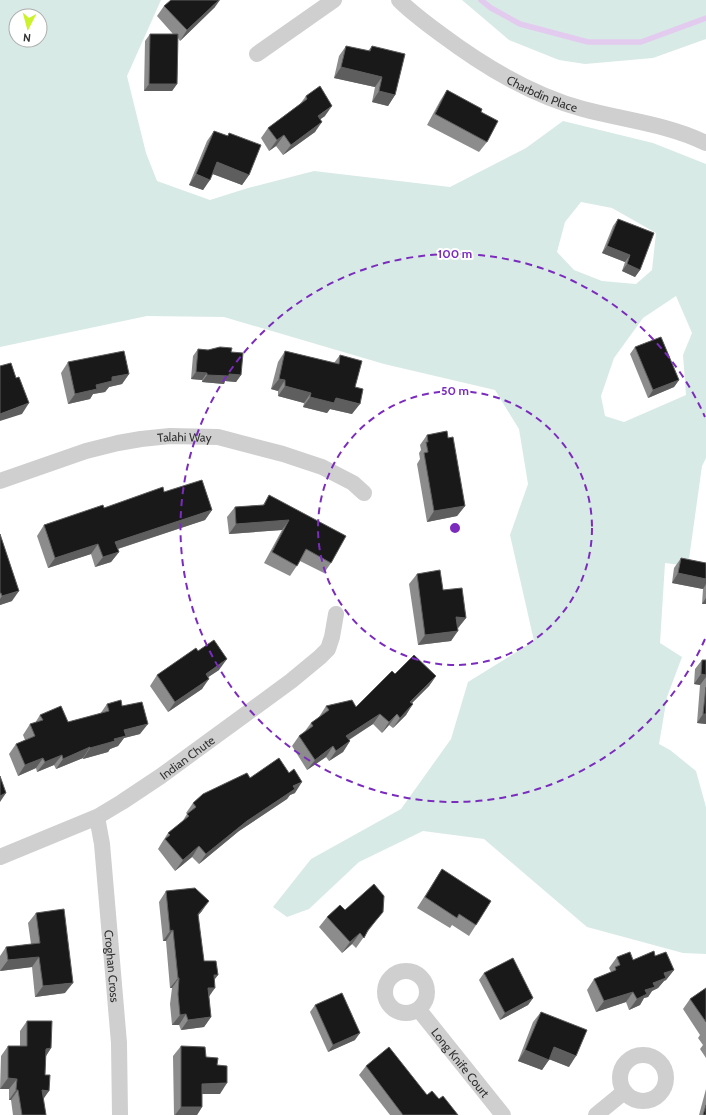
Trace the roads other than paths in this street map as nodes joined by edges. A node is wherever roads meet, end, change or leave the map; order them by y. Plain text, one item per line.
1 (334, 0) edge
2 (399, 0) edge
3 (257, 54) dead end
4 (706, 143) edge
5 (0, 481) edge
6 (364, 493) dead end
7 (336, 614) dead end
8 (97, 817) junction
9 (0, 857) edge
10 (419, 1010) dead end
11 (624, 1092) dead end
12 (120, 1115) edge
13 (503, 1115) edge
14 (596, 1115) edge

1 - 3 street
2 - 4 street, Charbdin Place
5 - 6 street, Talahi Way
7 - 8 street, Indian Chute
8 - 9 street, Indian Chute
8 - 12 street, Croghan Cross
10 - 13 street, Long Knife Court
11 - 14 street

